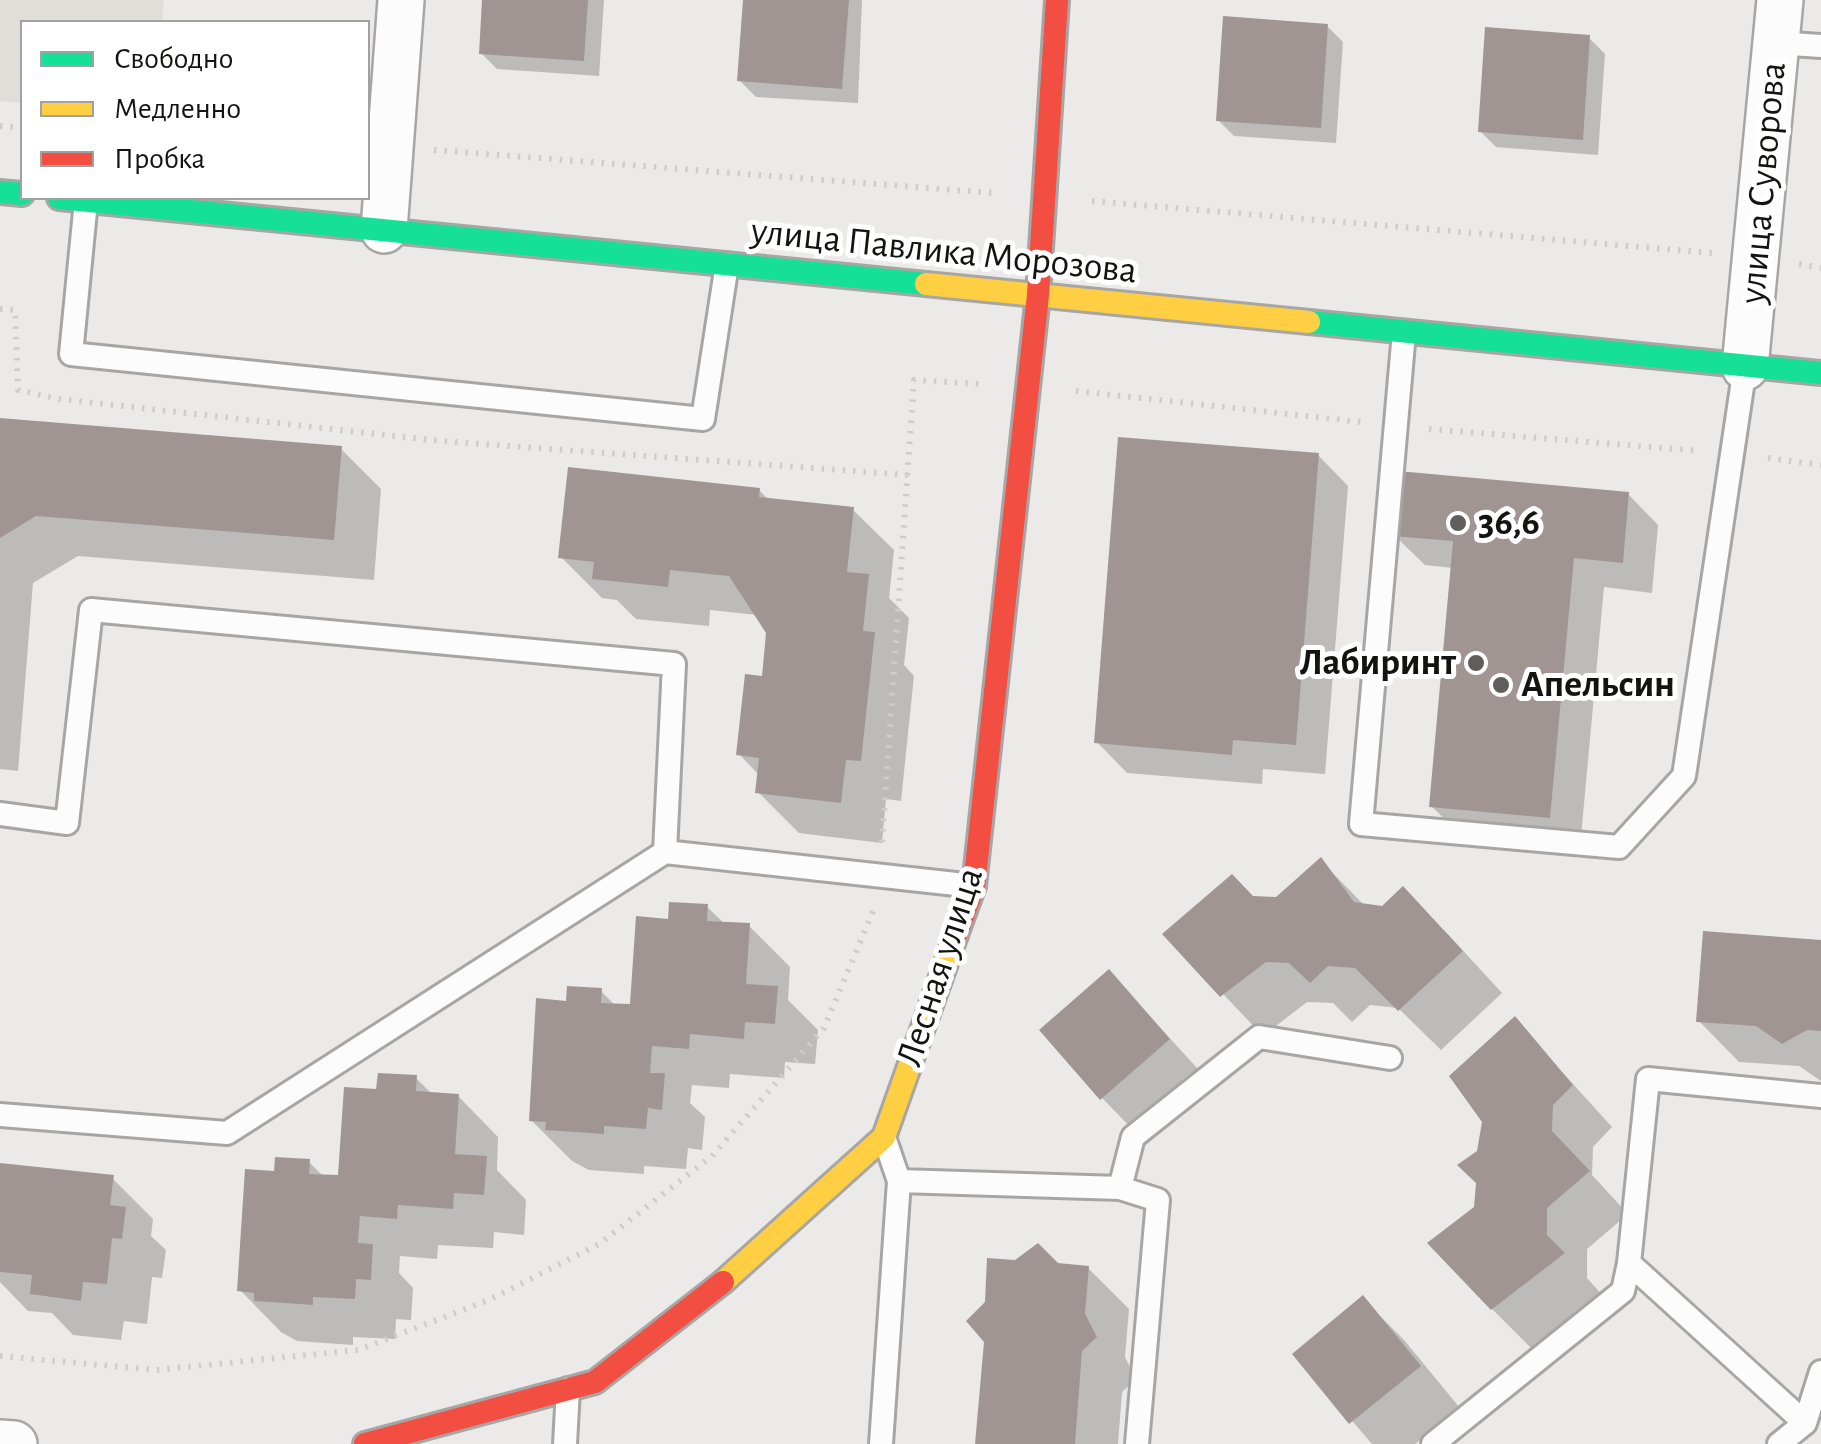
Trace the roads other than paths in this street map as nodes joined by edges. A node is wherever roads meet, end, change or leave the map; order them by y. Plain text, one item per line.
1 (401, 0) edge
2 (1056, 0) edge
3 (1778, 21) edge
4 (1821, 46) edge
5 (86, 200) joint
6 (384, 230) junction
7 (727, 264) junction
8 (1038, 296) junction
9 (1404, 332) junction
10 (1746, 366) junction
11 (1821, 373) edge
12 (0, 814) edge
13 (664, 852) junction
14 (974, 886) junction
15 (1390, 1058) dead end
16 (1821, 1096) edge
17 (0, 1115) edge
18 (884, 1137) junction
19 (899, 1181) junction
20 (1120, 1188) junction
21 (1629, 1262) junction
22 (1821, 1372) edge
23 (568, 1390) junction
24 (1805, 1424) junction
25 (0, 1443) edge
26 (14, 1444) edge
27 (364, 1444) edge
28 (565, 1444) edge
29 (881, 1444) edge
30 (1136, 1444) edge
31 (1433, 1444) edge
32 (1779, 1444) edge

1 - 6 street
2 - 8 street, Лесная улица
3 - 4 lane
3 - 10 street, улица Суворова
5 - 6 street, улица Павлика Морозова
5 - 7 lane
6 - 7 street, улица Павлика Морозова
7 - 8 street, улица Павлика Морозова
8 - 9 street, улица Павлика Морозова
8 - 14 street, Лесная улица
9 - 10 street, улица Павлика Морозова
9 - 10 lane
10 - 11 street, улица Павлика Морозова
12 - 13 lane
13 - 14 lane
13 - 17 lane
14 - 18 street, Лесная улица
15 - 20 lane
16 - 21 lane
18 - 19 lane
18 - 23 street, Лесная улица
19 - 20 lane
19 - 29 lane
20 - 30 lane
21 - 24 lane
21 - 31 lane
22 - 24 lane
23 - 27 street, Лесная улица
23 - 28 lane
24 - 32 lane
25 - 26 street

